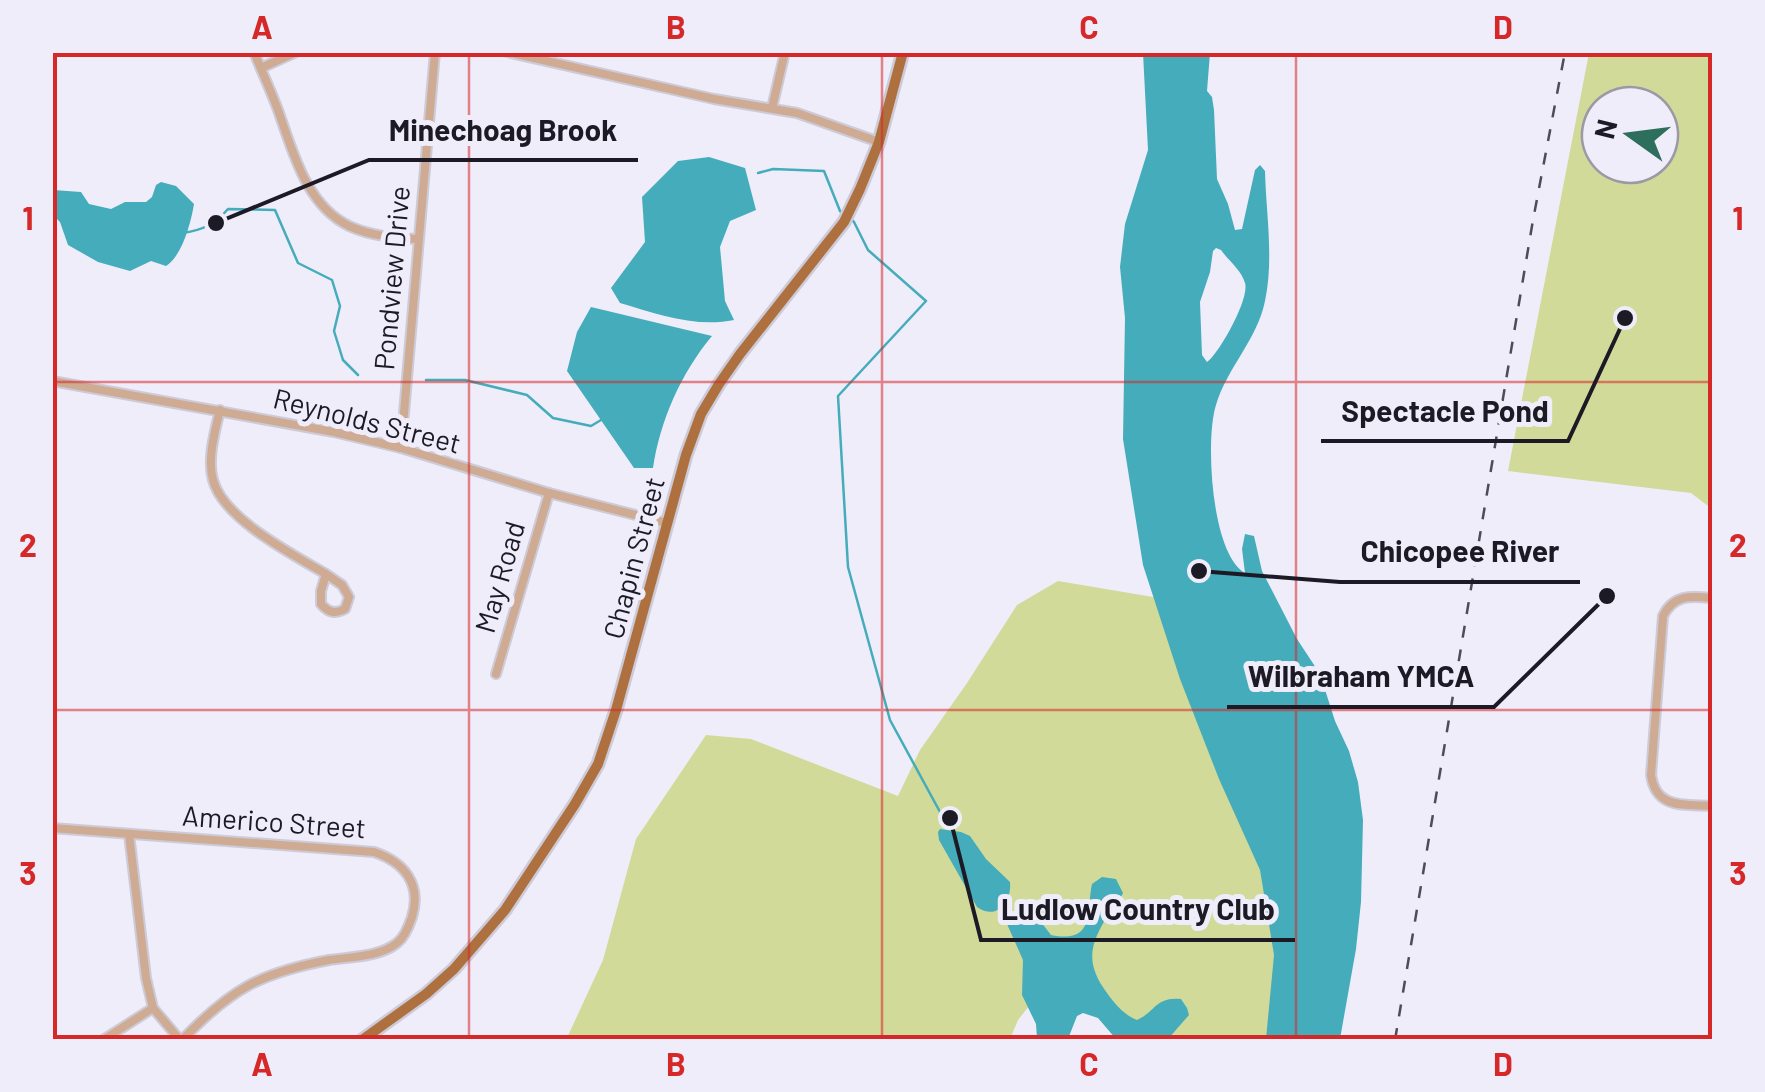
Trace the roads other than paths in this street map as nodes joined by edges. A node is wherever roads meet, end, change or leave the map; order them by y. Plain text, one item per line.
1 (254, 52) edge
2 (296, 52) edge
3 (435, 52) edge
4 (506, 52) edge
5 (785, 52) edge
6 (902, 52) edge
7 (534, 55) edge
8 (261, 68) junction
9 (772, 108) junction
10 (879, 142) junction
11 (418, 240) junction
12 (52, 381) edge
13 (220, 410) junction
14 (401, 448) junction
15 (549, 492) junction
16 (668, 523) junction
17 (326, 574) junction
18 (1712, 598) edge
19 (496, 674) dead end
20 (1712, 806) edge
21 (52, 828) edge
22 (129, 834) junction
23 (153, 1008) junction
24 (103, 1040) edge
25 (181, 1040) edge
26 (362, 1040) edge

1 - 8 street
2 - 8 street
3 - 11 street, Pondview Drive
4 - 7 street
5 - 9 street
6 - 10 main road, Chapin Street
7 - 9 street
8 - 11 street
9 - 10 street
10 - 16 main road, Chapin Street
11 - 14 street, Pondview Drive
12 - 13 street, Reynolds Street
13 - 14 street, Reynolds Street
13 - 17 street
14 - 15 street, Reynolds Street
15 - 16 street, Reynolds Street
15 - 19 street, May Road
16 - 26 main road, Chapin Street
17 - 17 street
18 - 20 street
21 - 22 street, Americo Street
22 - 23 street
22 - 25 street, Americo Street
23 - 24 street
23 - 25 street

